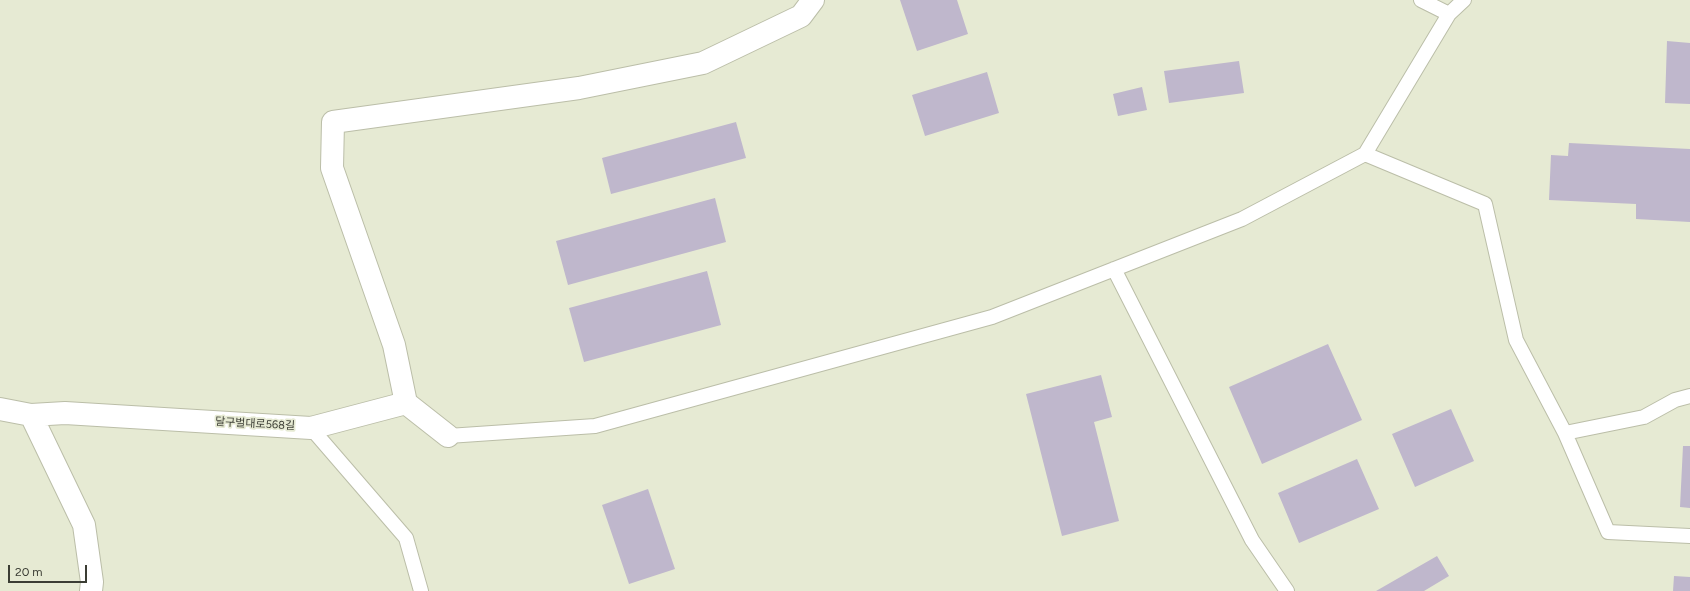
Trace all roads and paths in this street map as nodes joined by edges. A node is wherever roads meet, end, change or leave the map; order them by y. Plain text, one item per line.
1 (813, 0) edge
2 (1421, 0) edge
3 (1464, 0) edge
4 (1449, 14) junction
5 (1365, 154) junction
6 (1114, 269) junction
7 (1690, 396) edge
8 (406, 403) junction
9 (0, 409) edge
10 (30, 415) junction
11 (311, 428) junction
12 (1565, 433) junction
13 (448, 436) joint
14 (1690, 536) edge
15 (91, 591) edge
16 (421, 591) edge
17 (1286, 591) edge

1 - 8 street
2 - 4 lane
3 - 4 lane
4 - 5 lane
5 - 6 lane
5 - 12 lane
6 - 13 lane
6 - 17 lane
7 - 12 lane
8 - 11 street, 달구벌대로568길
8 - 13 street
9 - 10 street, 달구벌대로568길
10 - 11 street, 달구벌대로568길
10 - 15 street
11 - 16 lane
12 - 14 lane

